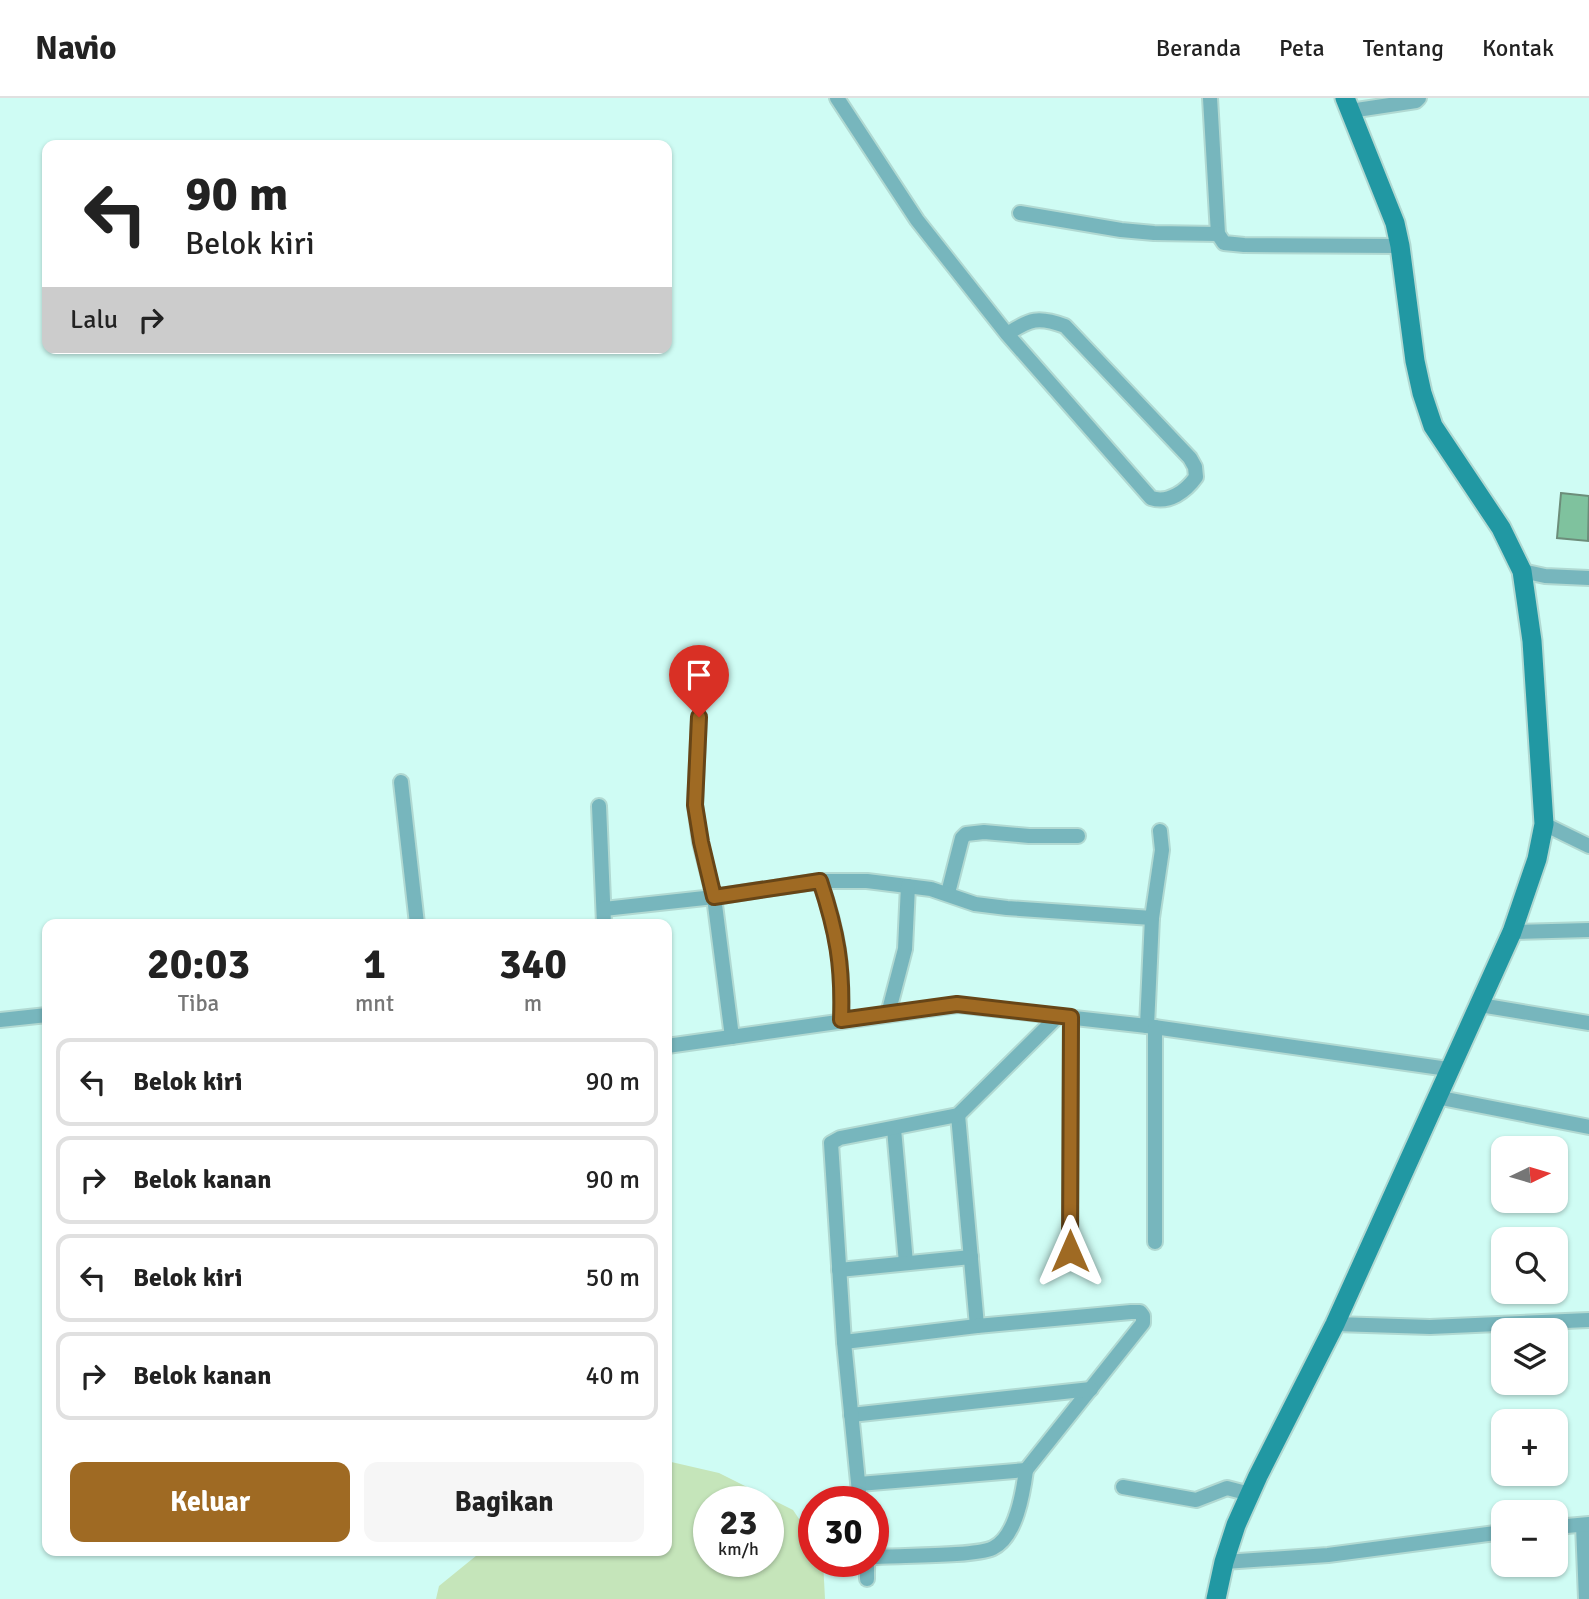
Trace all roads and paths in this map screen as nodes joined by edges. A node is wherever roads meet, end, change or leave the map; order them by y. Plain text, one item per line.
1 (836, 98) edge
2 (1210, 98) edge
3 (1419, 98) edge
4 (1348, 104) edge
5 (1020, 213) dead end
6 (1218, 234) junction
7 (1400, 246) junction
8 (1007, 334) junction
9 (1522, 571) junction
10 (1589, 578) edge
11 (699, 717) dead end
12 (401, 782) dead end
13 (599, 806) dead end
14 (1544, 824) junction
15 (1160, 831) dead end
16 (1078, 836) dead end
17 (1589, 846) edge
18 (820, 881) junction
19 (908, 886) junction
20 (948, 893) junction
21 (714, 897) junction
22 (604, 917) edge
23 (1152, 918) junction
24 (416, 919) edge
25 (1589, 930) edge
26 (1512, 932) junction
27 (1480, 1005) junction
28 (888, 1014) junction
29 (42, 1015) edge
30 (1064, 1017) junction
31 (0, 1020) edge
32 (841, 1020) junction
33 (1589, 1023) edge
34 (1151, 1027) junction
35 (732, 1037) junction
36 (672, 1045) edge
37 (1448, 1069) junction
38 (1436, 1097) junction
39 (958, 1115) junction
40 (1589, 1127) edge
41 (894, 1129) junction
42 (1155, 1242) dead end
43 (1070, 1251) dead end
44 (971, 1256) junction
45 (906, 1263) junction
46 (839, 1270) junction
47 (1589, 1320) edge
48 (1335, 1324) junction
49 (977, 1326) junction
50 (844, 1342) junction
51 (1091, 1389) junction
52 (851, 1415) junction
53 (1026, 1470) junction
54 (859, 1484) joint
55 (1124, 1487) dead end
56 (1250, 1494) junction
57 (1586, 1524) edge
58 (1568, 1526) edge
59 (1491, 1534) edge
60 (889, 1556) edge
61 (1224, 1562) junction
62 (1216, 1599) edge
63 (1586, 1599) edge

1 - 8 street
2 - 6 street
3 - 4 street
4 - 7 street
5 - 6 street
6 - 7 street
7 - 9 street
8 - 8 street
9 - 10 street
9 - 14 street
11 - 21 street
12 - 24 street
13 - 22 street
14 - 17 street
14 - 26 street
15 - 23 street
16 - 20 street
18 - 19 street
18 - 21 street
18 - 32 street
19 - 20 street
19 - 28 street
20 - 23 street
21 - 22 street
21 - 35 street
23 - 34 street
25 - 26 street
26 - 27 street
27 - 33 street
27 - 37 street
28 - 30 street
28 - 32 street
29 - 31 street
30 - 34 street
30 - 39 street
30 - 43 street
32 - 35 street
34 - 37 street
34 - 42 street
35 - 36 street
37 - 38 street
38 - 40 street
38 - 48 street
39 - 41 street
39 - 44 street
41 - 45 street
41 - 46 street
44 - 45 street
44 - 49 street
45 - 46 street
46 - 50 street
47 - 48 street
48 - 56 street
49 - 50 street
49 - 51 street
50 - 52 street
51 - 52 street
51 - 53 street
52 - 54 street
53 - 54 street
53 - 60 street
55 - 56 street
56 - 61 street
57 - 58 street
57 - 63 street
59 - 61 street
61 - 62 street

